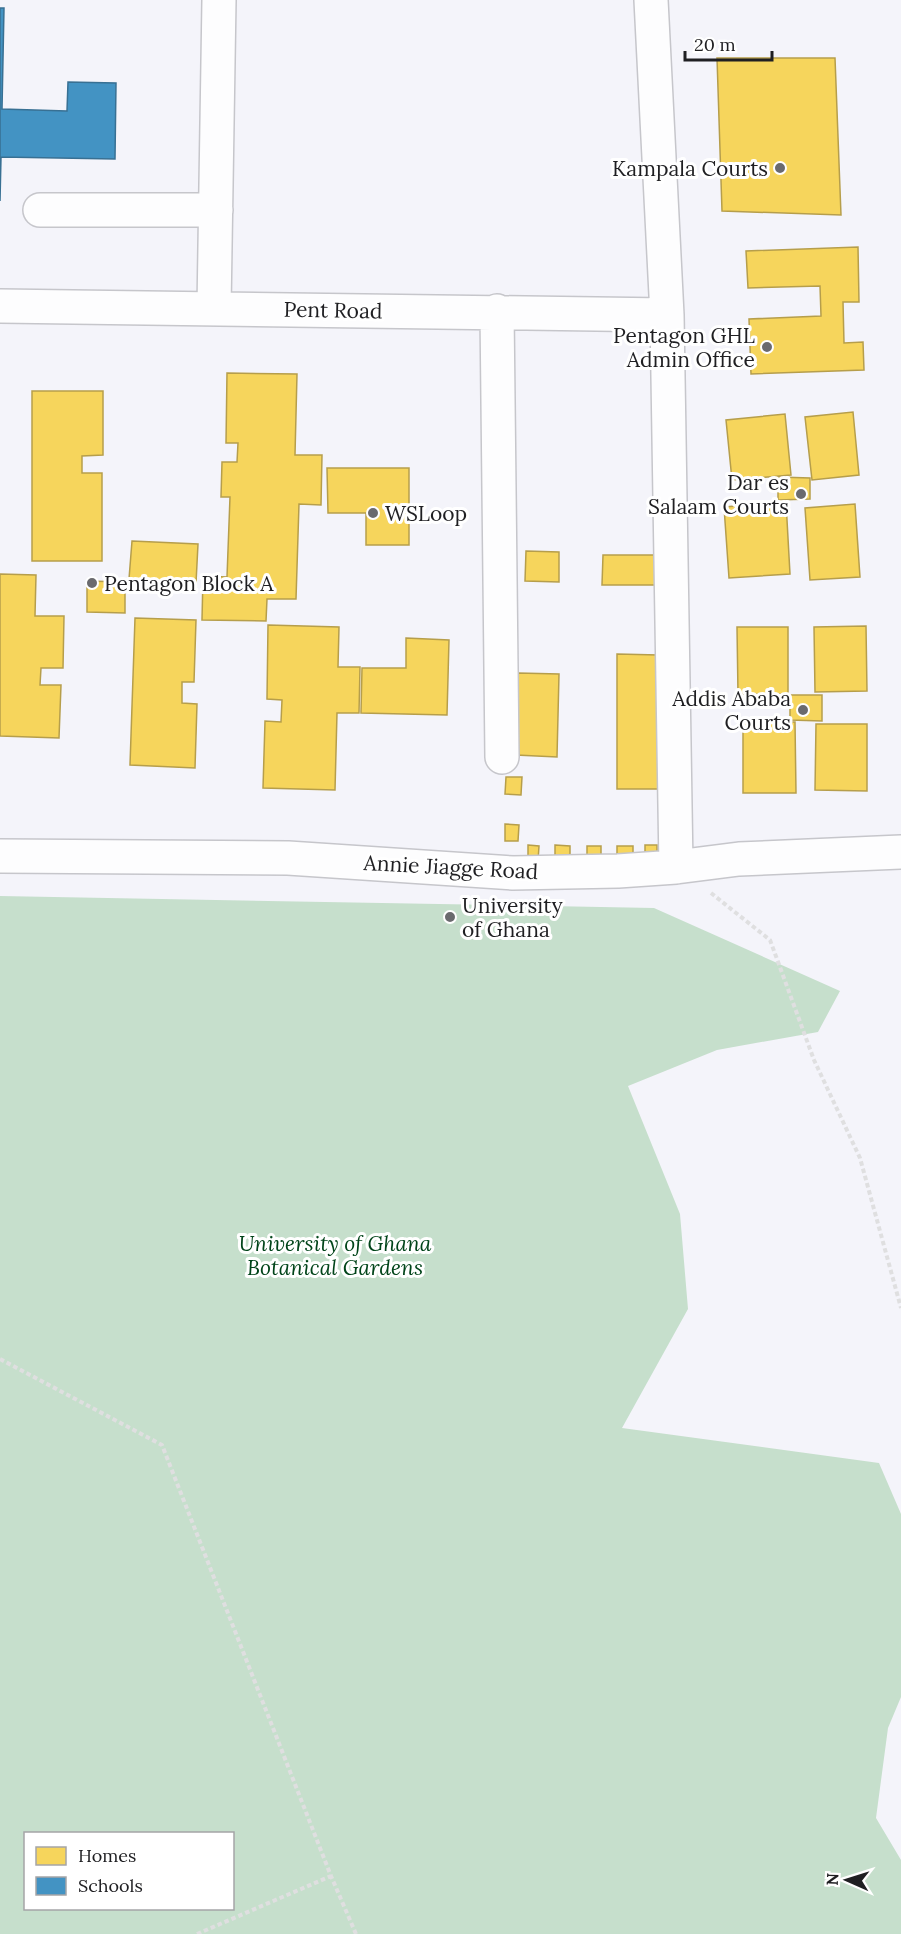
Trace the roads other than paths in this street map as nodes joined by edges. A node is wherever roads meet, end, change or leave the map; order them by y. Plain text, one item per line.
1 (219, 0) edge
2 (651, 0) edge
3 (40, 210) dead end
4 (216, 210) junction
5 (0, 306) edge
6 (214, 308) junction
7 (497, 311) junction
8 (667, 315) junction
9 (502, 758) dead end
10 (901, 852) edge
11 (0, 856) edge
12 (676, 867) junction

1 - 4 street
2 - 8 street
3 - 4 street
4 - 6 street
5 - 6 street, Pent Road
6 - 7 street, Pent Road
7 - 8 street, Pent Road
7 - 9 street
8 - 12 street
10 - 12 street, Annie Jiagge Road
11 - 12 street, Annie Jiagge Road

